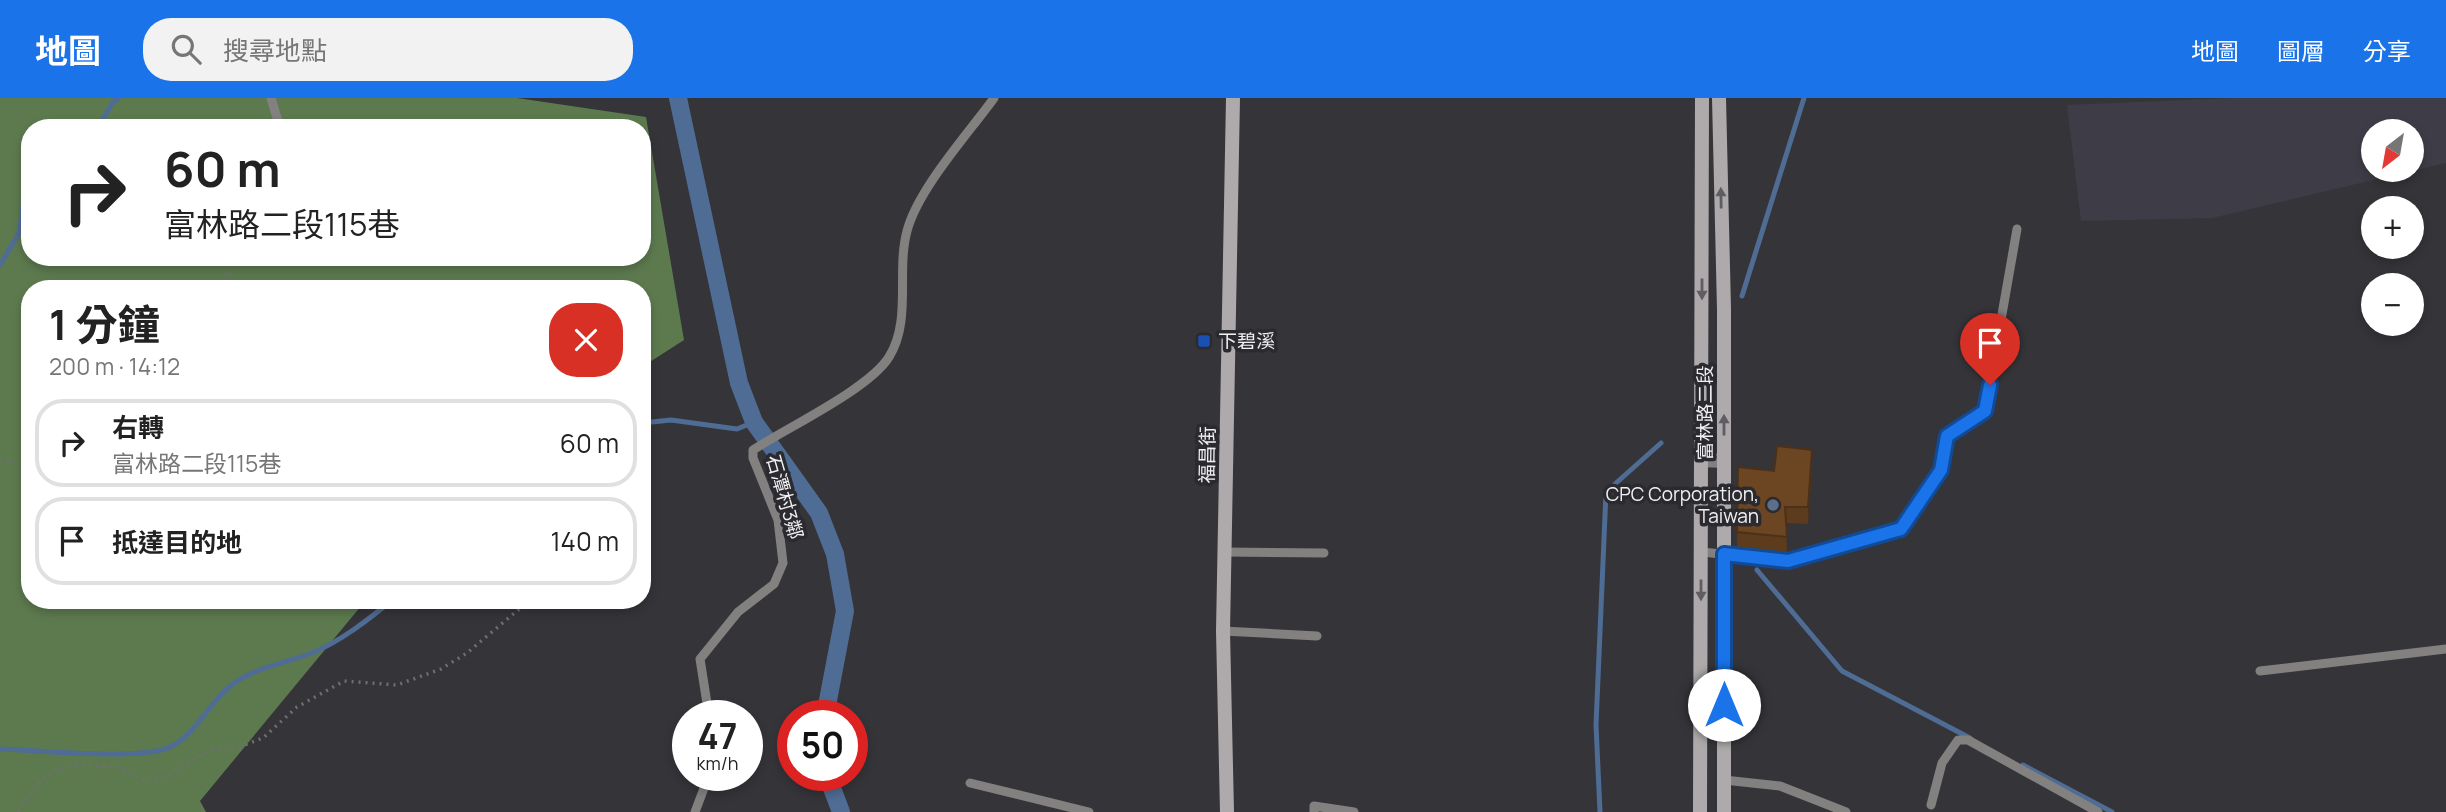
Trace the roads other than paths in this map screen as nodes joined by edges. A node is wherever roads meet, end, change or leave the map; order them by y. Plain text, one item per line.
1 (271, 98) edge
2 (994, 98) edge
3 (1233, 98) edge
4 (1702, 98) edge
5 (1719, 98) edge
6 (277, 119) edge
7 (2017, 229) dead end
8 (1701, 460) junction
9 (1724, 461) junction
10 (1224, 552) junction
11 (1702, 552) junction
12 (1324, 553) dead end
13 (1724, 554) junction
14 (1223, 632) junction
15 (1317, 636) dead end
16 (2446, 649) edge
17 (2260, 671) dead end
18 (706, 700) edge
19 (1724, 780) junction
20 (970, 783) dead end
21 (703, 791) edge
22 (1931, 804) dead end
23 (695, 812) edge
24 (1089, 812) edge
25 (1227, 812) edge
26 (1314, 812) edge
27 (1354, 812) edge
28 (1700, 812) edge
29 (1724, 812) edge
30 (1846, 812) edge
31 (2098, 812) edge

1 - 6 lane
2 - 18 lane, 石潭村3鄰
3 - 10 main road, 福昌街
4 -> 8 main road, 富林路二段
9 -> 5 main road, 富林路二段
7 - 13 lane
8 - 9 street
8 - 11 main road, 富林路二段
9 - 13 main road, 富林路二段
10 - 12 lane
10 - 14 main road, 福昌街
11 - 13 lane
11 -> 28 main road, 富林路二段
13 - 19 main road, 富林路二段
14 - 15 lane
14 - 25 main road, 福昌街
16 - 17 lane
19 - 29 main road, 富林路二段
19 - 30 lane
20 - 24 lane
21 - 23 lane
22 - 31 lane
26 - 27 lane

